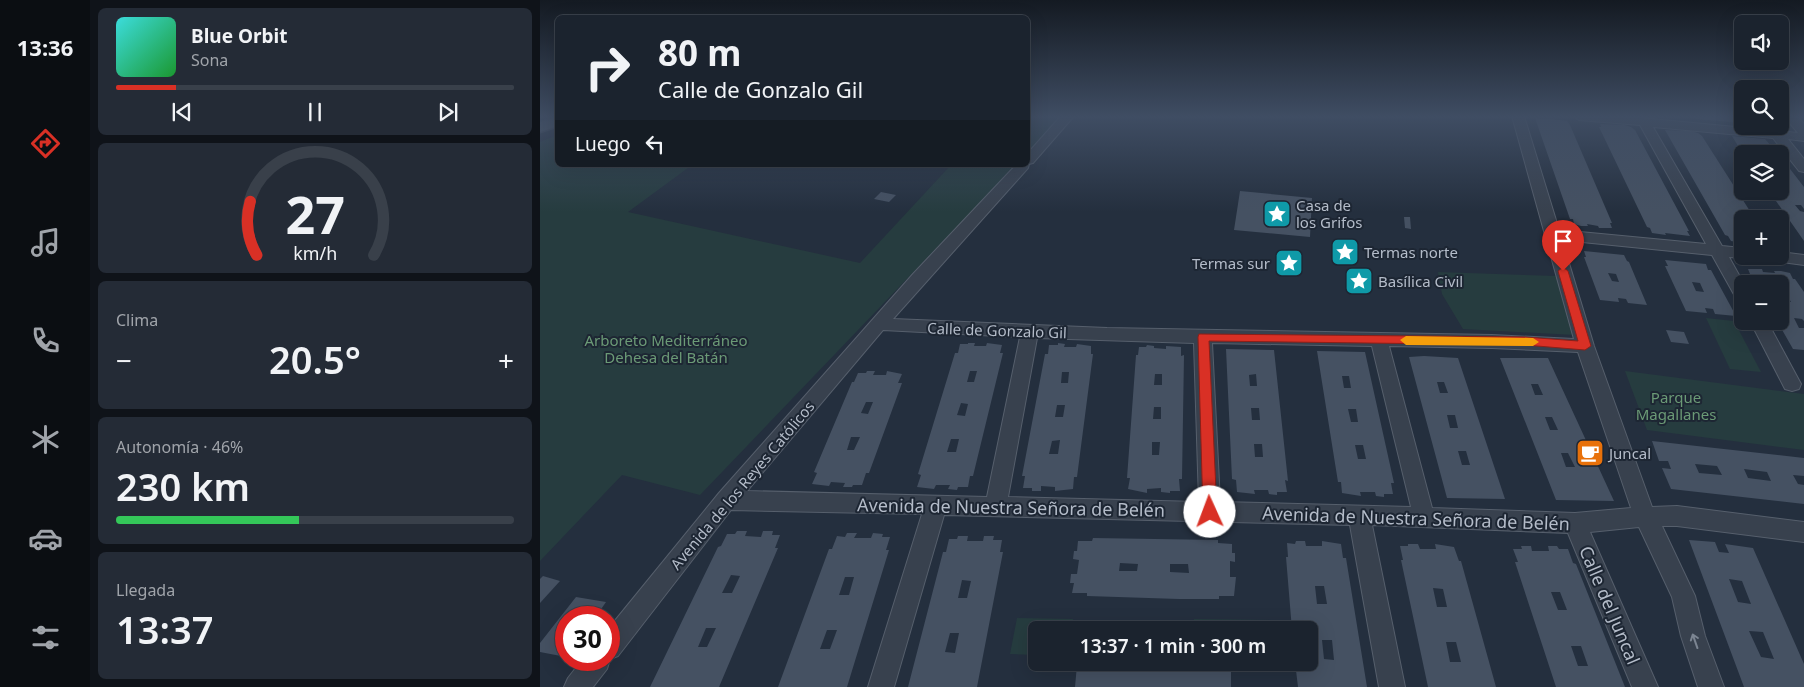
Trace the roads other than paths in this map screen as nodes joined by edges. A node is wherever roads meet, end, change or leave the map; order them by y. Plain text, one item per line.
1 (1039, 148) edge
2 (1527, 148) edge
3 (1659, 148) edge
4 (1789, 148) edge
5 (1030, 158) edge
6 (1021, 167) edge
7 (1804, 168) edge
8 (1552, 234) junction
9 (1718, 250) junction
10 (1734, 252) edge
11 (1789, 258) edge
12 (1804, 260) edge
13 (1734, 279) edge
14 (879, 324) junction
15 (1763, 330) edge
16 (1030, 331) junction
17 (1203, 337) junction
18 (1378, 340) junction
19 (1585, 346) junction
20 (1792, 384) dead end
21 (726, 500) junction
22 (936, 505) junction
23 (996, 507) junction
24 (1210, 512) junction
25 (1360, 515) junction
26 (1645, 516) junction
27 (1424, 517) junction
28 (1575, 523) junction
29 (1804, 532) edge
30 (620, 633) edge
31 (589, 671) edge
32 (577, 687) edge
33 (881, 687) edge
34 (1392, 687) edge
35 (1645, 687) edge
36 (1712, 687) edge

1 - 5 street
2 - 8 street
3 - 9 street
4 - 7 street
6 - 14 street, Avenida de los Reyes Católicos
8 - 9 street
8 - 19 street
9 - 10 street
9 - 13 street
11 - 12 street
14 - 16 street, Calle de Gonzalo Gil
14 - 21 street, Avenida de los Reyes Católicos
15 - 20 street
16 - 17 street, Calle de Gonzalo Gil
16 - 23 street
17 - 18 street
17 - 24 street
18 - 19 street
18 - 27 street
19 - 26 street
21 - 22 street, Avenida de Nuestra Señora de Belén
21 - 30 street, Avenida de los Reyes Católicos
22 - 23 street, Avenida de Nuestra Señora de Belén
22 - 33 street
23 - 24 street, Avenida de Nuestra Señora de Belén
24 - 25 street, Avenida de Nuestra Señora de Belén
25 - 27 street, Avenida de Nuestra Señora de Belén
25 - 34 street
26 - 28 street, Avenida de Nuestra Señora de Belén
26 - 29 street, Avenida de Nuestra Señora de Belén
36 -> 26 street
27 - 28 street, Avenida de Nuestra Señora de Belén
28 - 35 street, Calle del Juncal
31 - 32 street

